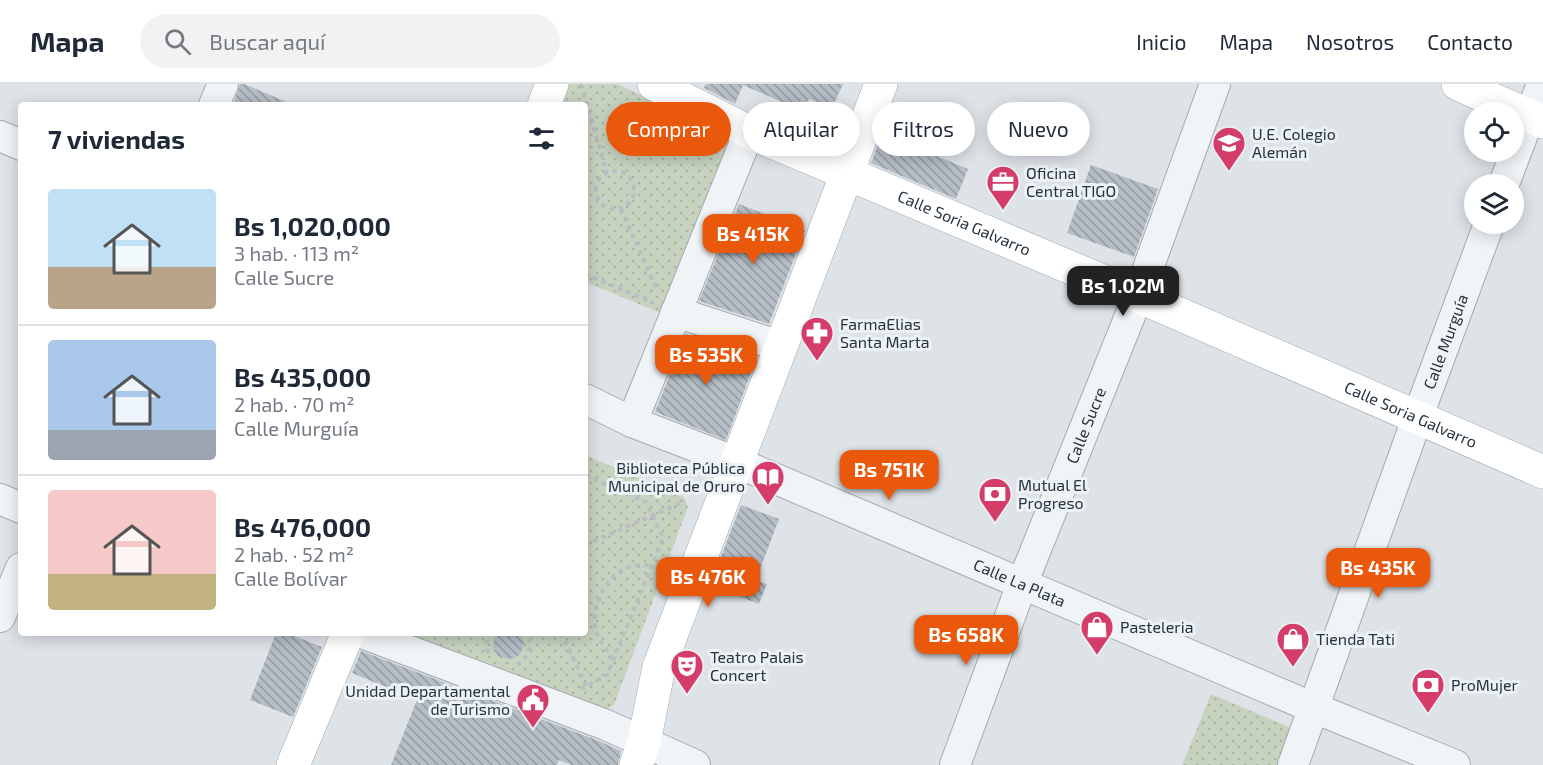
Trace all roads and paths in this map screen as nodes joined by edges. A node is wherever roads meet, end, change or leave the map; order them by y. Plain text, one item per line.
1 (223, 84) edge
2 (552, 84) edge
3 (581, 84) edge
4 (654, 84) edge
5 (882, 84) edge
6 (1215, 84) edge
7 (1458, 84) edge
8 (1542, 84) edge
9 (215, 102) edge
10 (545, 102) edge
11 (586, 102) edge
12 (588, 108) edge
13 (1536, 119) edge
14 (743, 129) edge
15 (0, 135) edge
16 (18, 144) edge
17 (743, 146) edge
18 (804, 156) edge
19 (607, 173) junction
20 (846, 174) junction
21 (1509, 174) edge
22 (621, 209) junction
23 (1485, 234) edge
24 (588, 275) edge
25 (1138, 296) junction
26 (671, 310) junction
27 (780, 346) junction
28 (588, 400) edge
29 (1418, 416) junction
30 (632, 422) junction
31 (736, 462) junction
32 (1543, 472) edge
33 (588, 477) edge
34 (0, 499) edge
35 (685, 501) dead end
36 (18, 507) edge
37 (653, 514) junction
38 (588, 544) edge
39 (652, 565) junction
40 (18, 575) edge
41 (1022, 584) junction
42 (0, 617) edge
43 (347, 636) edge
44 (370, 636) edge
45 (528, 636) edge
46 (562, 636) edge
47 (613, 659) junction
48 (523, 661) dead end
49 (587, 686) junction
50 (578, 691) dead end
51 (591, 695) dead end
52 (1314, 708) junction
53 (640, 754) edge
54 (293, 765) edge
55 (695, 765) edge
56 (955, 765) edge
57 (1293, 765) edge
58 (1455, 765) edge

1 - 9 street
2 - 10 main road
3 - 11 path
4 - 14 main road, Calle Soria Galvarro
5 - 20 main road
6 - 25 street, Calle Sucre
7 - 13 main road
8 - 13 street
12 - 19 path
13 - 21 street
15 - 16 street
17 - 26 street
18 - 20 main road, Calle Soria Galvarro
19 - 22 path
19 - 22 path
20 - 25 main road, Calle Soria Galvarro
20 - 27 main road
22 - 26 path
23 - 29 street, Calle Murguía
24 - 26 path
25 - 29 main road, Calle Soria Galvarro
25 - 41 street, Calle Sucre
26 - 27 street
26 - 30 street
27 - 31 main road
28 - 30 street, Calle La Plata
29 - 32 main road, Calle Soria Galvarro
29 - 52 street, Calle Murguía
30 - 31 street, Calle La Plata
31 - 41 street, Calle La Plata
31 - 53 main road
33 - 37 path
34 - 36 street
35 - 37 path
37 - 38 path
37 - 39 path
39 - 47 path
39 - 47 path
40 - 42 street
41 - 52 street, Calle La Plata
41 - 56 street, Calle Sucre
43 - 54 main road
44 - 53 street
45 - 48 path
46 - 49 path
47 - 49 path
49 - 50 path
49 - 51 path
52 - 57 street, Calle Murguía
52 - 58 street, Calle La Plata
53 - 55 street

